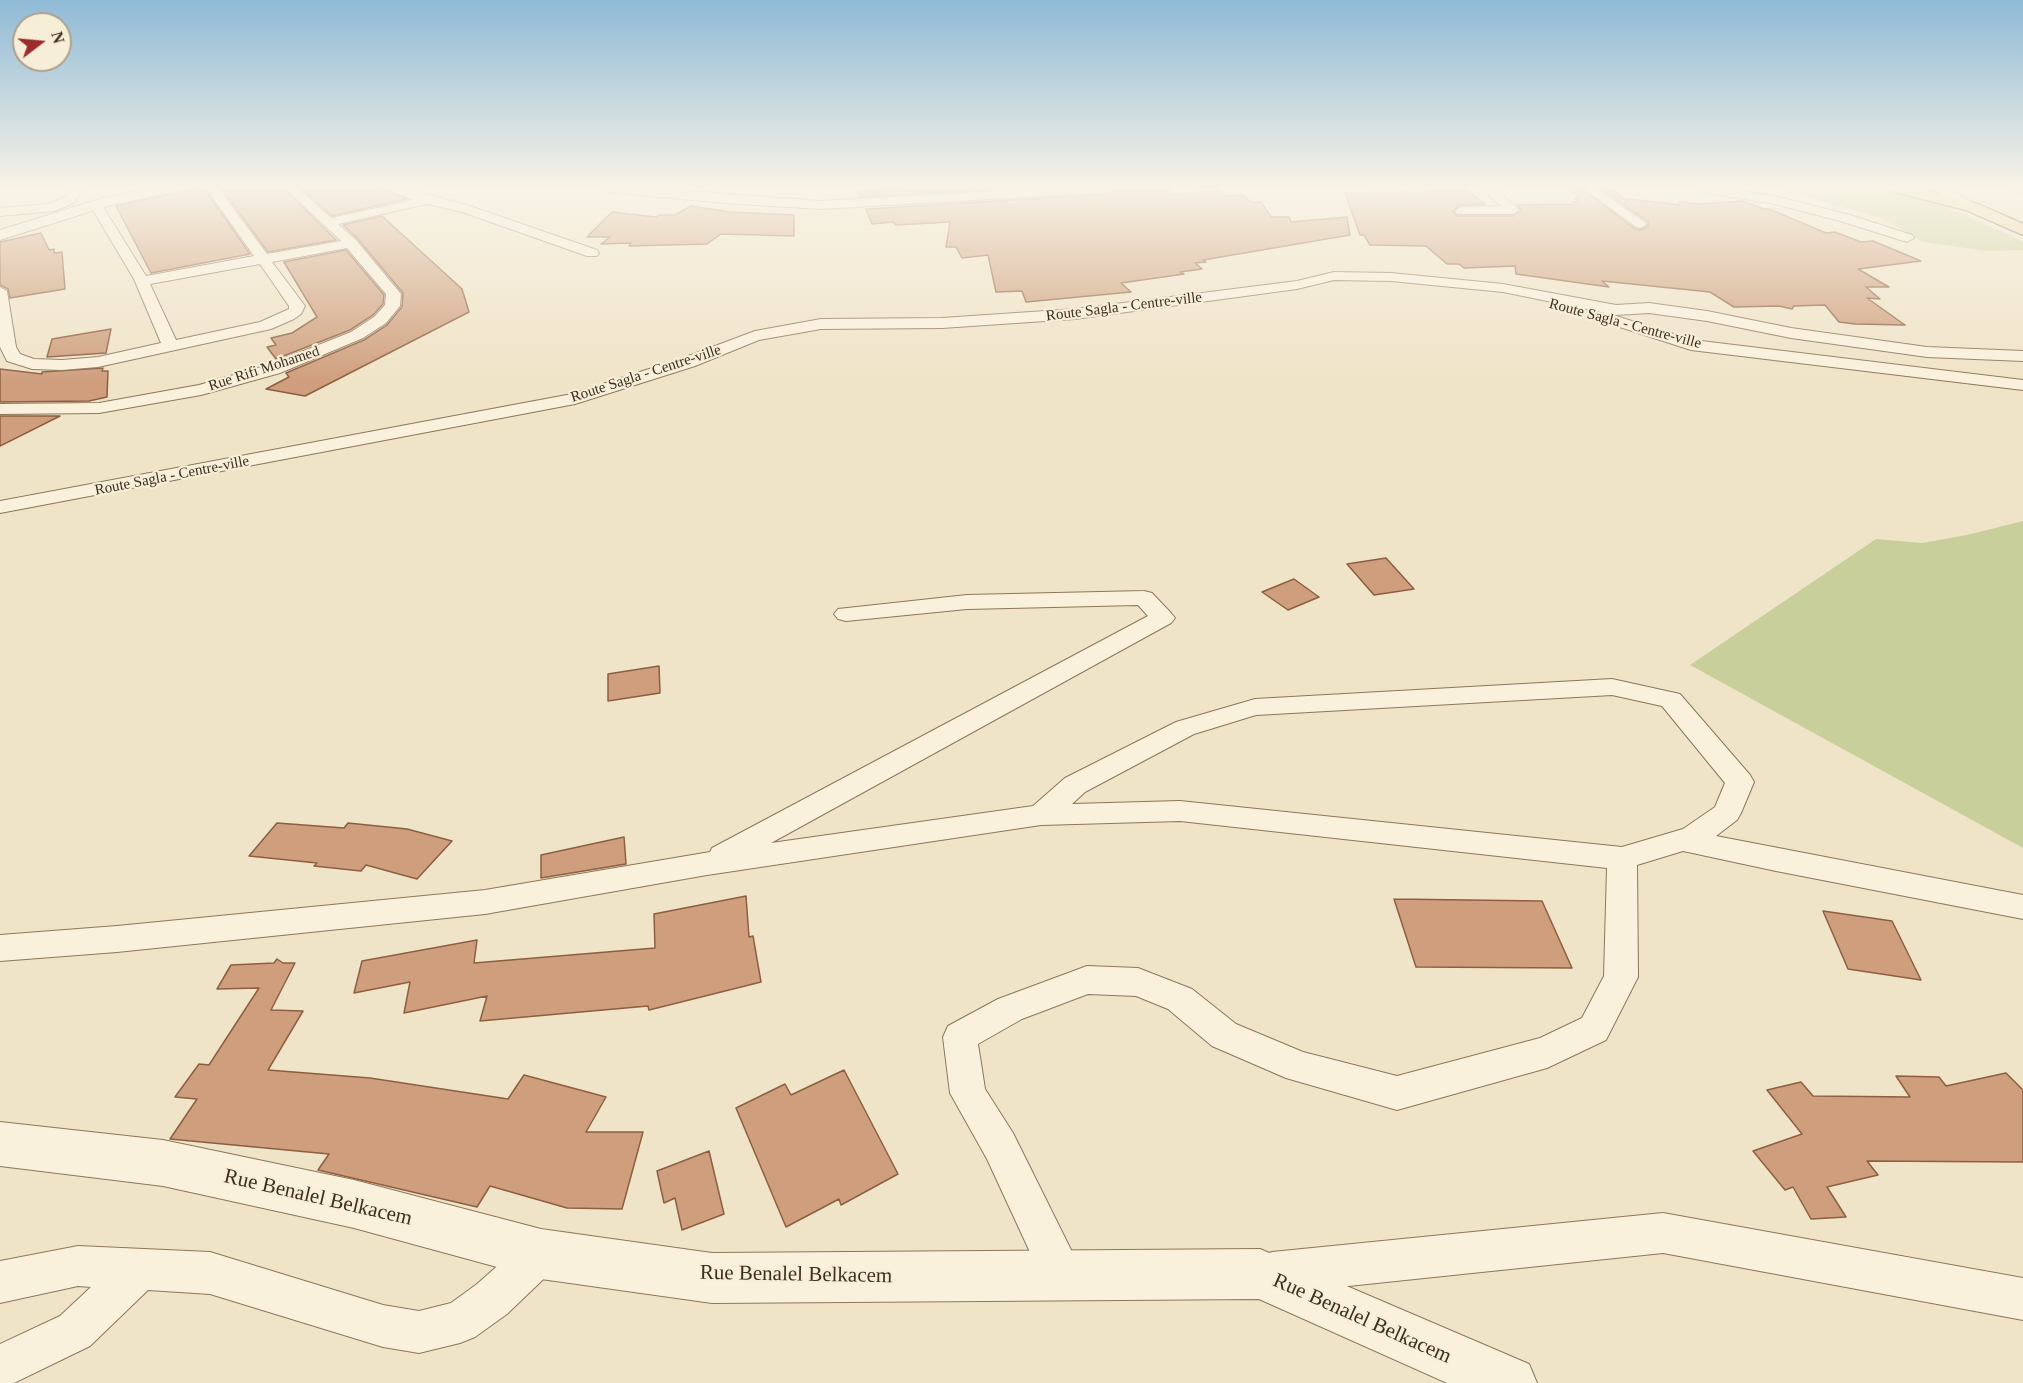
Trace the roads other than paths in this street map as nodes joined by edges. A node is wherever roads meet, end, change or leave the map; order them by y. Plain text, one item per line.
1 (125, 253) edge
2 (259, 253) edge
3 (302, 253) edge
4 (359, 253) edge
5 (264, 260) junction
6 (142, 281) junction
7 (0, 291) edge
8 (1611, 314) junction
9 (171, 347) junction
10 (2023, 356) edge
11 (2023, 385) edge
12 (0, 409) edge
13 (0, 507) edge
14 (846, 614) dead end
15 (1041, 815) junction
16 (1684, 840) junction
17 (1622, 858) junction
18 (707, 864) junction
19 (2023, 907) edge
20 (0, 948) edge
21 (0, 1144) edge
22 (541, 1254) junction
23 (141, 1268) junction
24 (1260, 1274) junction
25 (1063, 1276) junction
26 (0, 1282) edge
27 (2023, 1299) edge
28 (0, 1367) edge
29 (1510, 1383) edge

1 - 6 street
2 - 5 street
3 - 5 street
4 - 12 street, Rue Rifi Mohamed
5 - 6 street
5 - 9 street
6 - 9 street
7 - 9 street
8 - 10 street
8 - 11 street, Route Sagla - Centre-ville
8 - 13 street, Route Sagla - Centre-ville
14 - 18 street
15 - 16 street
15 - 17 street
15 - 18 street
16 - 17 street
16 - 19 street
17 - 25 street
18 - 20 street
21 - 22 street, Rue Benalel Belkacem
22 - 23 street
22 - 25 street, Rue Benalel Belkacem
23 - 26 street
23 - 28 street
24 - 25 street, Rue Benalel Belkacem
24 - 27 street
24 - 29 street, Rue Benalel Belkacem

